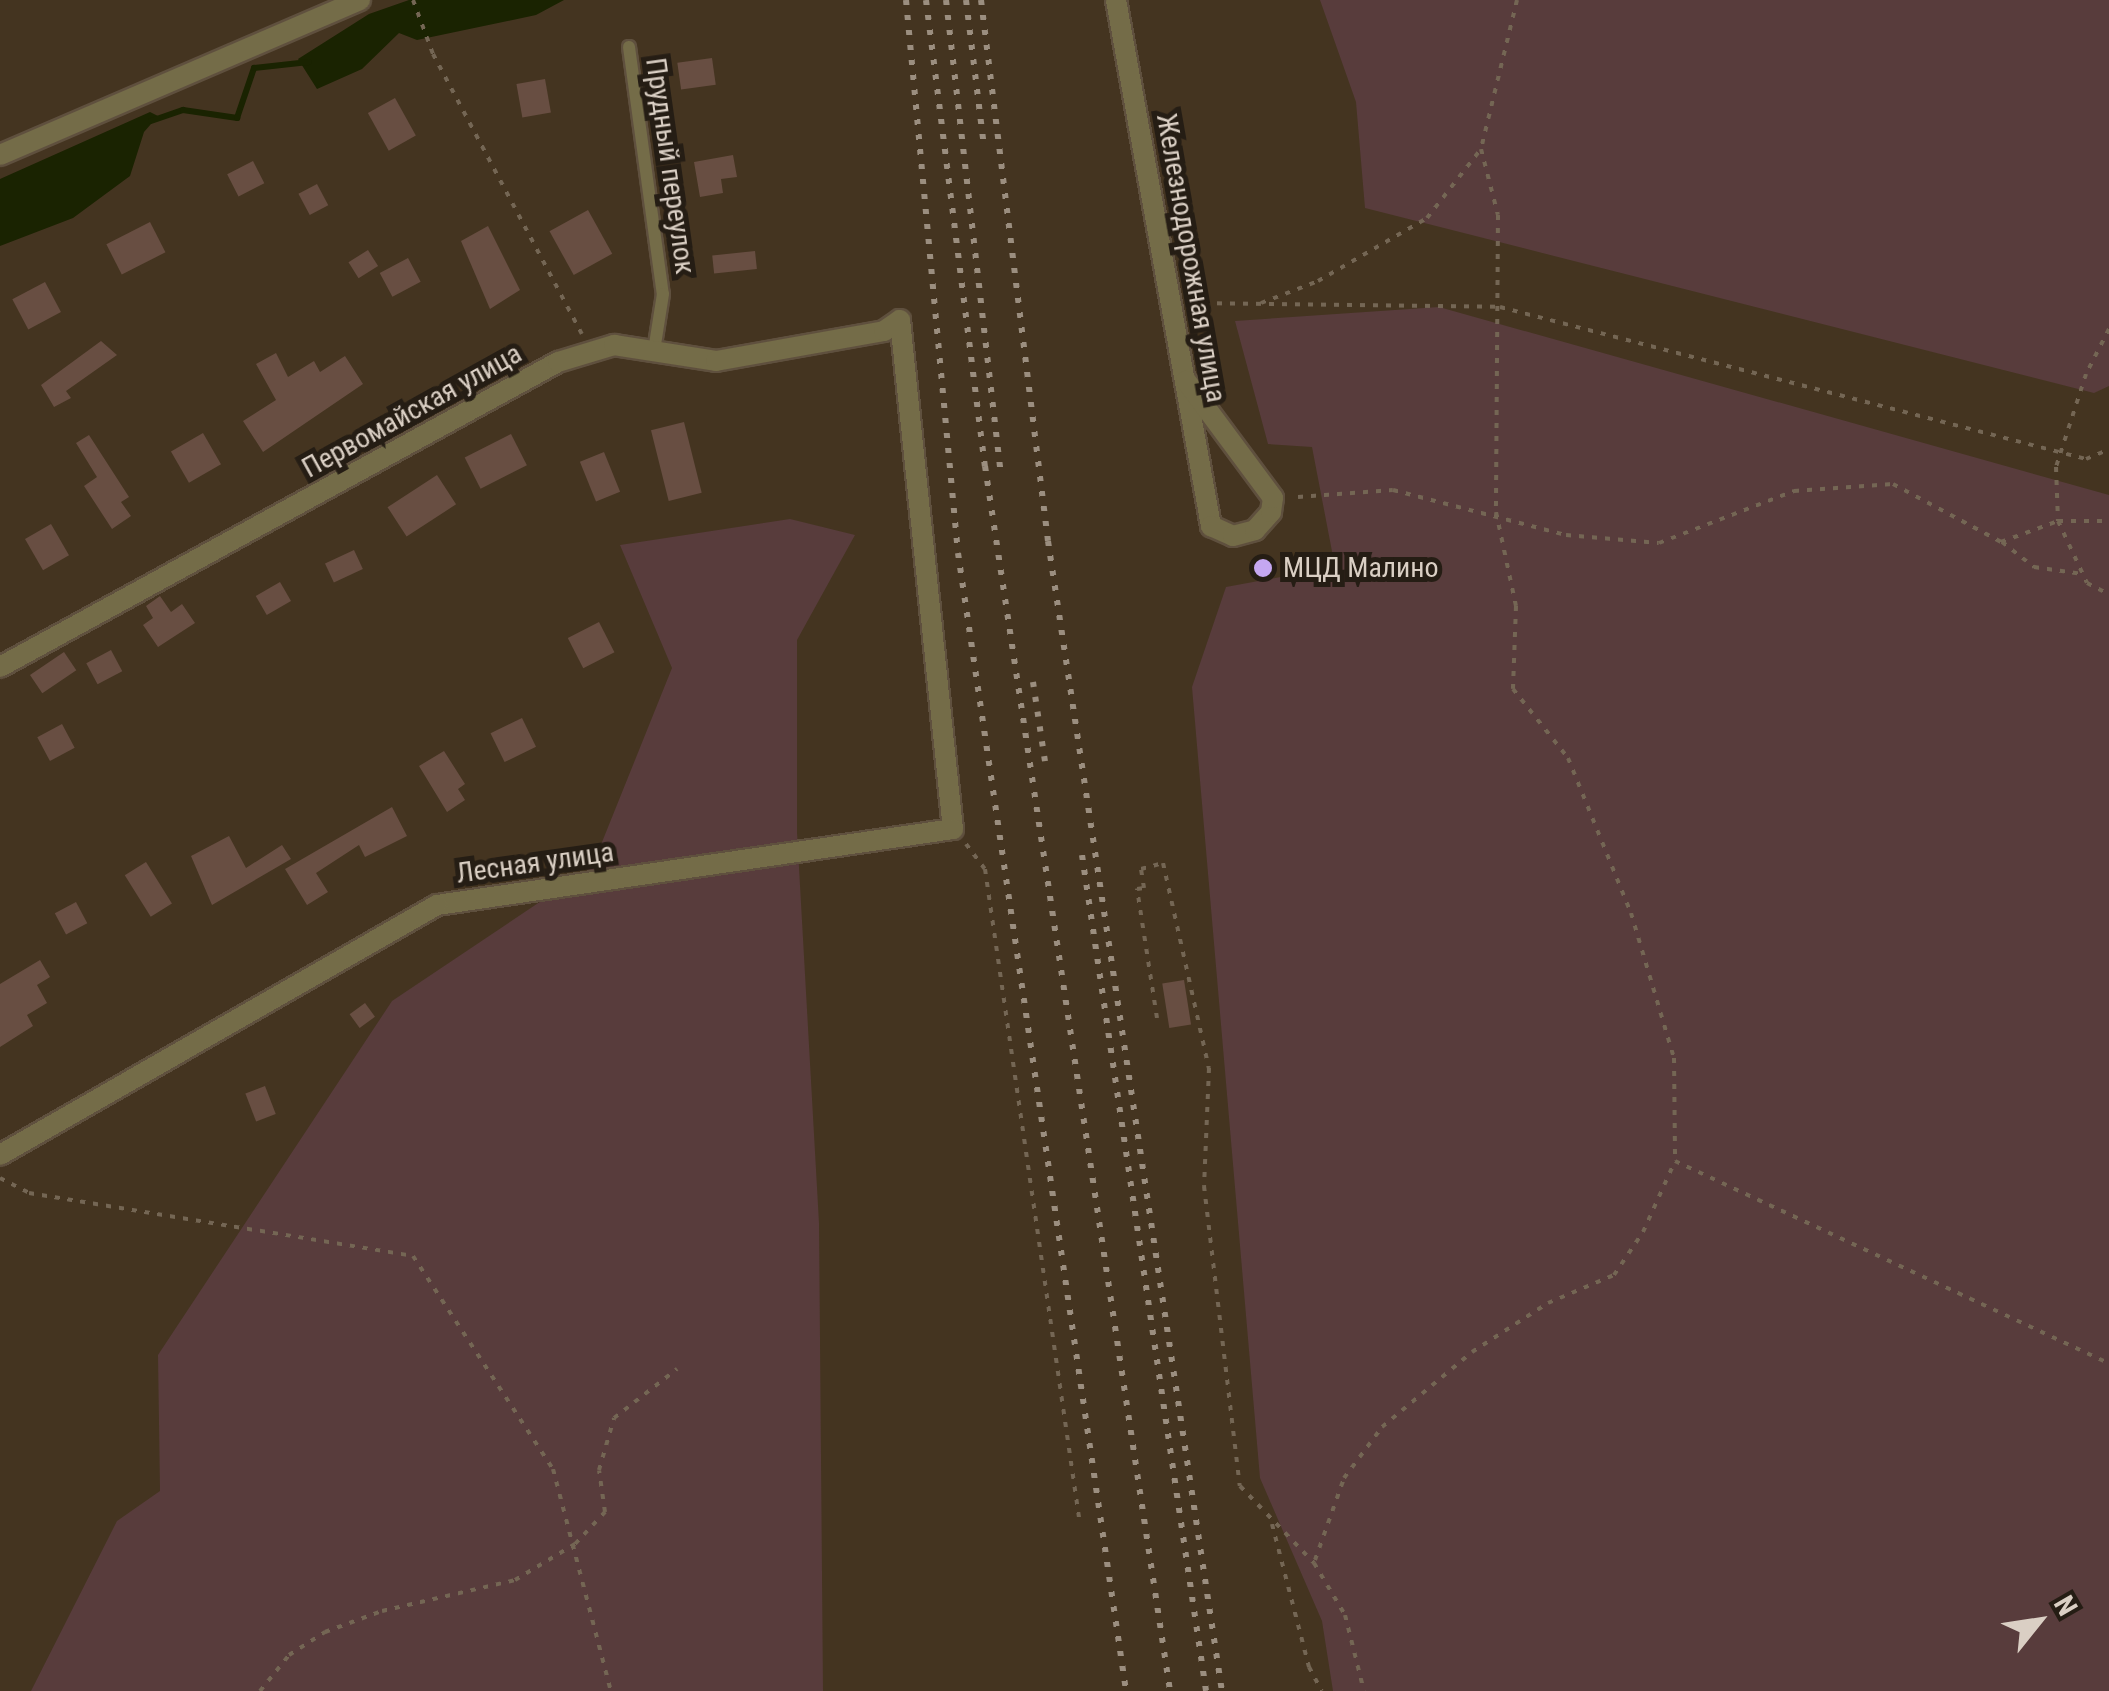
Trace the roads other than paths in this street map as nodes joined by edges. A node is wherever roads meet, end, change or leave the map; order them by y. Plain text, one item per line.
1 (360, 0) edge
2 (1116, 0) edge
3 (629, 47) dead end
4 (0, 155) edge
5 (654, 351) junction
6 (1186, 381) junction
7 (0, 667) edge
8 (953, 829) joint
9 (2, 1148) edge

1 - 4 street
2 - 6 street, Железнодорожная улица
3 - 5 lane, Прудный переулок
5 - 7 street, Первомайская улица
5 - 8 street, Первомайская улица
6 - 6 street, Железнодорожная улица
8 - 9 street, Лесная улица

